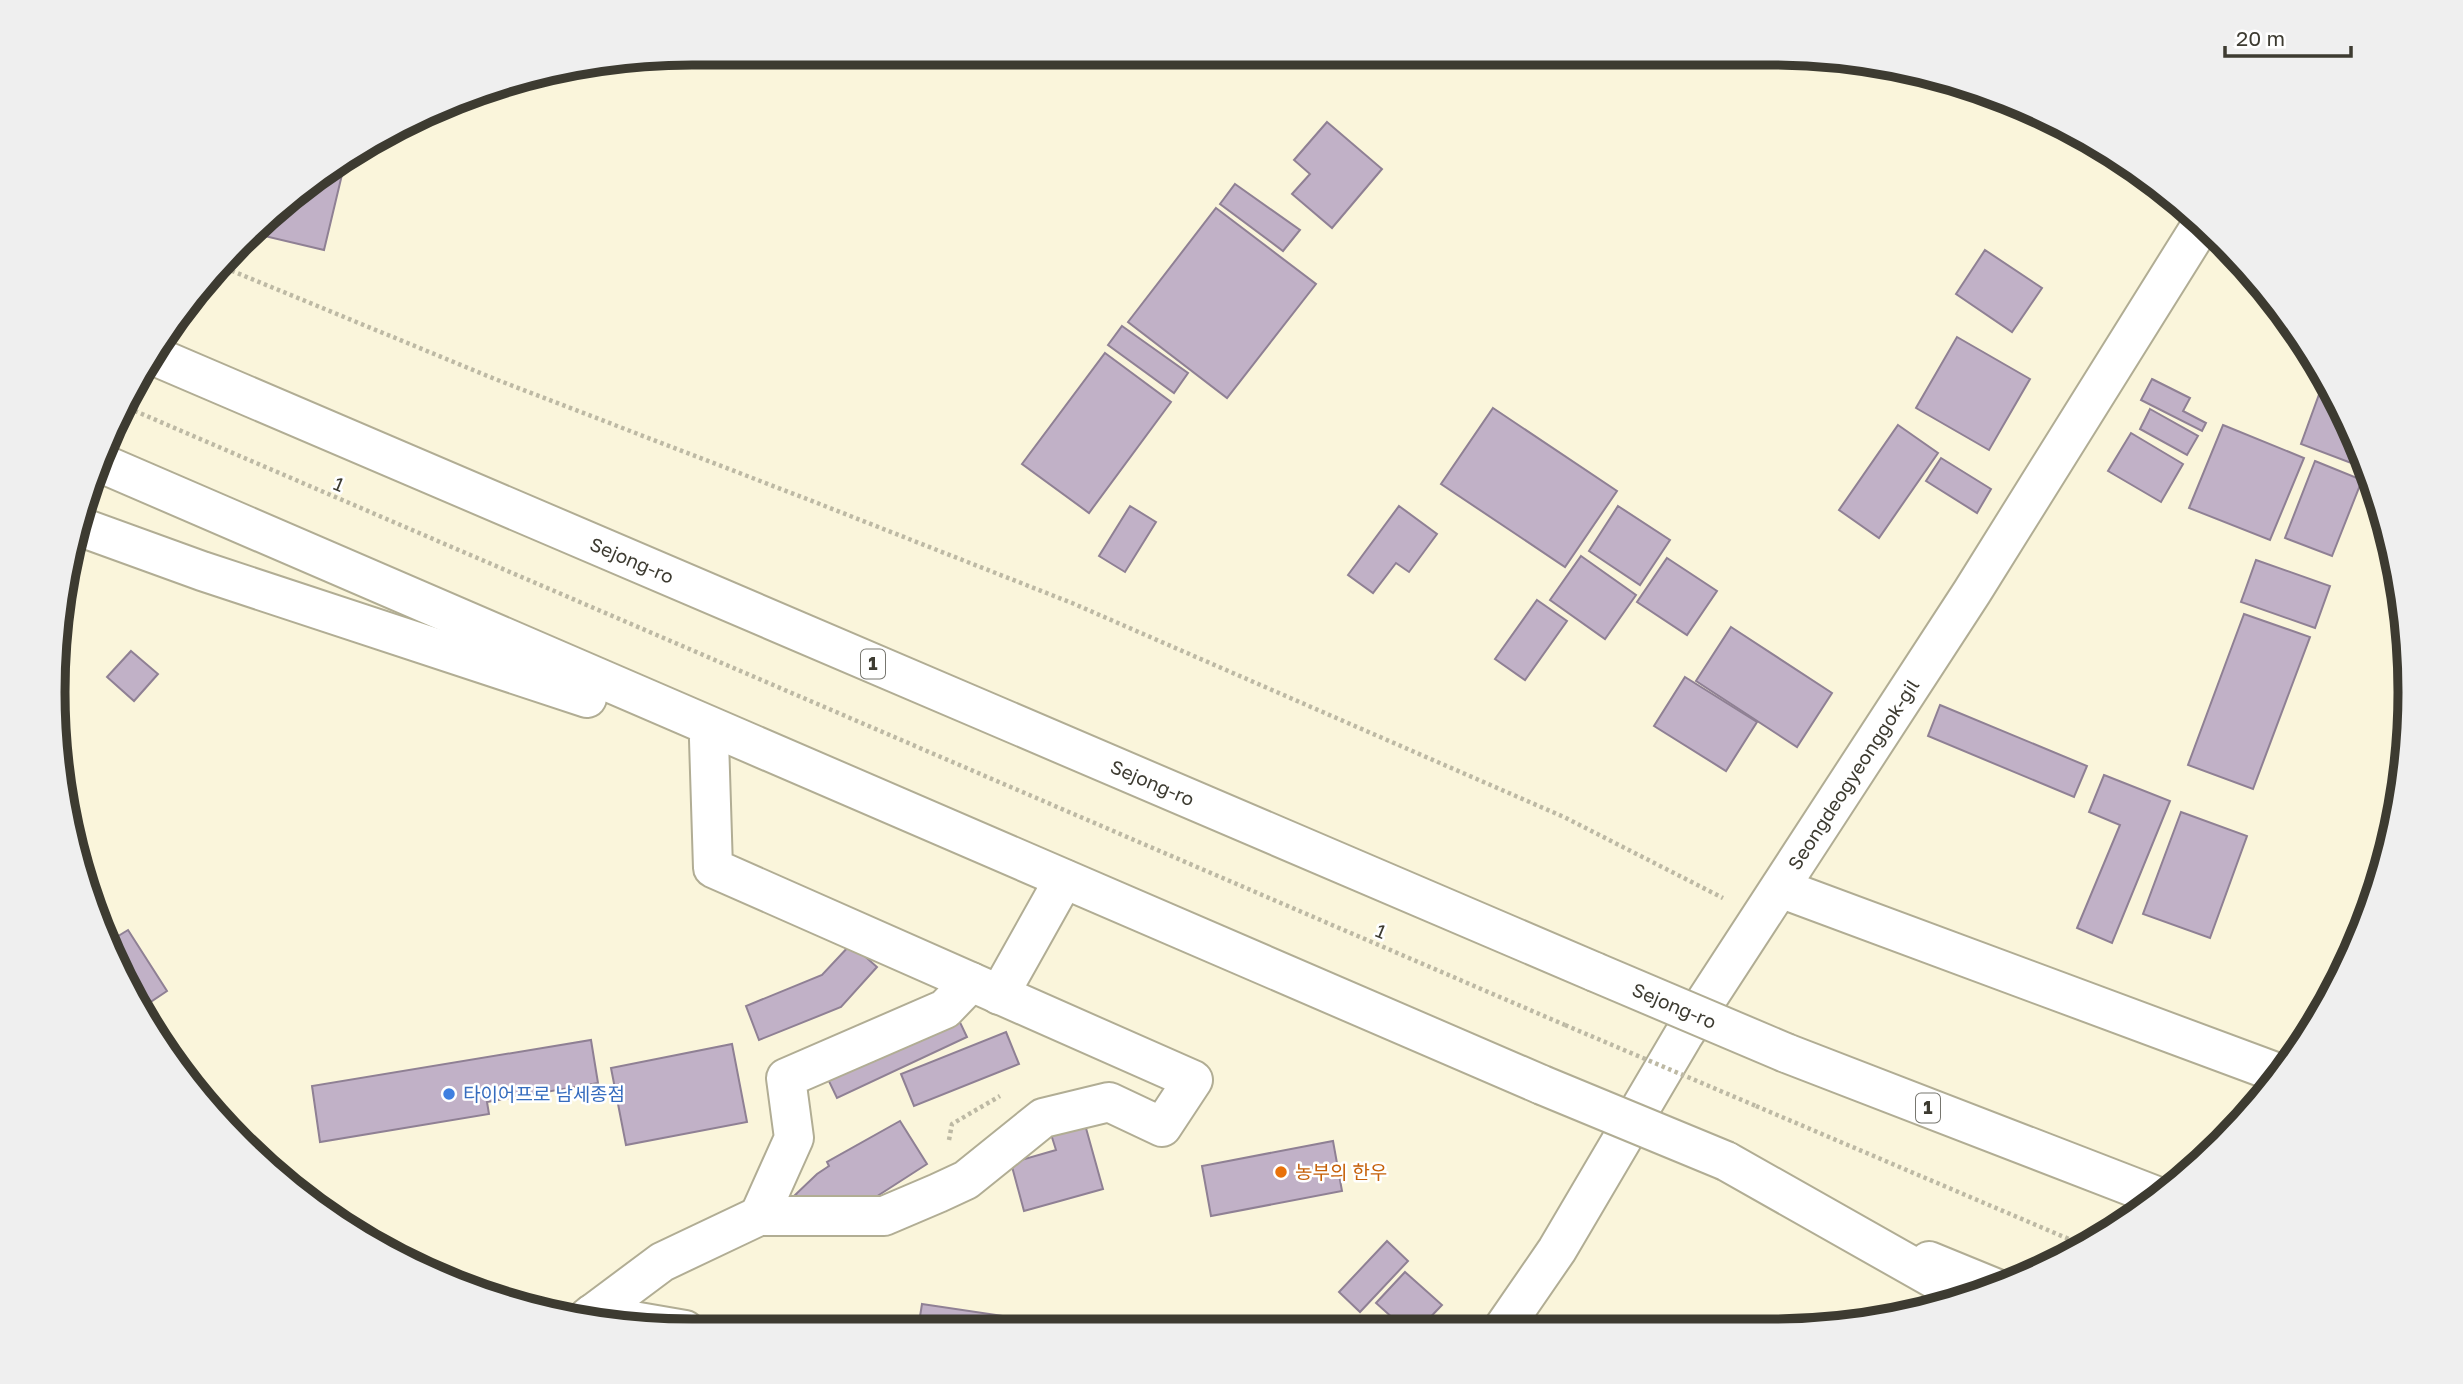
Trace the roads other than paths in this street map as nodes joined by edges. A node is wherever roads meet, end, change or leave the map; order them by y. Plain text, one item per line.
1 (2197, 231) edge
2 (161, 359) edge
3 (107, 466) edge
4 (86, 529) edge
5 (709, 740) junction
6 (878, 798) junction
7 (1064, 879) junction
8 (1770, 902) junction
9 (985, 988) junction
10 (2271, 1071) edge
11 (2070, 1162) junction
12 (2150, 1192) edge
13 (2145, 1196) edge
14 (759, 1216) junction
15 (1833, 1222) junction
16 (1981, 1283) edge
17 (1956, 1291) edge
18 (595, 1311) edge
19 (1510, 1319) edge

1 - 8 main road, Seongdeogyeonggok-gil
2 - 11 main road, Sejong-ro / 1, bridge
3 - 6 main road
4 - 5 main road
5 - 6 main road
5 - 9 main road
6 - 7 main road
7 - 9 main road
7 - 15 main road, bridge
8 - 10 main road
8 - 19 main road, Seongdeogyeonggok-gil
9 - 14 main road
9 - 14 main road
11 - 12 main road, Sejong-ro / 1
11 - 13 main road
14 - 18 main road
15 - 16 main road
15 - 17 main road

